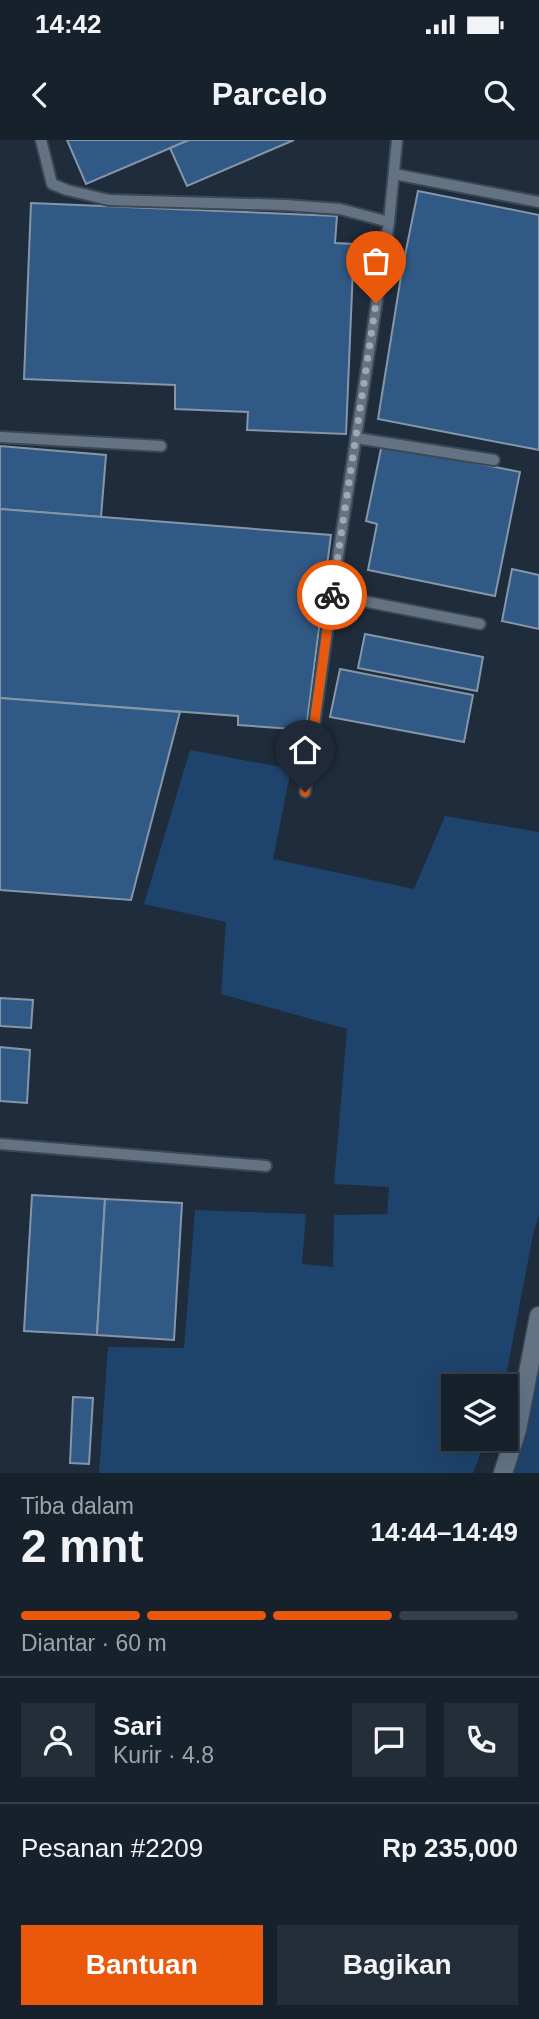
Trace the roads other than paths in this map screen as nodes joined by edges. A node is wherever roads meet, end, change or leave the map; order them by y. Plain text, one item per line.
1 (41, 140) edge
2 (397, 140) edge
3 (394, 174) junction
4 (539, 202) edge
5 (389, 222) junction
6 (0, 437) edge
7 (356, 438) junction
8 (161, 446) dead end
9 (494, 460) dead end
10 (332, 595) junction
11 (480, 624) dead end
12 (305, 792) dead end
13 (0, 1144) edge
14 (266, 1166) dead end
15 (539, 1316) edge
16 (503, 1473) edge

1 - 5 lane
2 - 3 lane
3 - 4 lane
3 - 5 lane
5 - 7 lane
6 - 8 lane
7 - 9 lane
7 - 10 lane
10 - 11 lane
10 - 12 lane
13 - 14 lane
15 - 16 street

